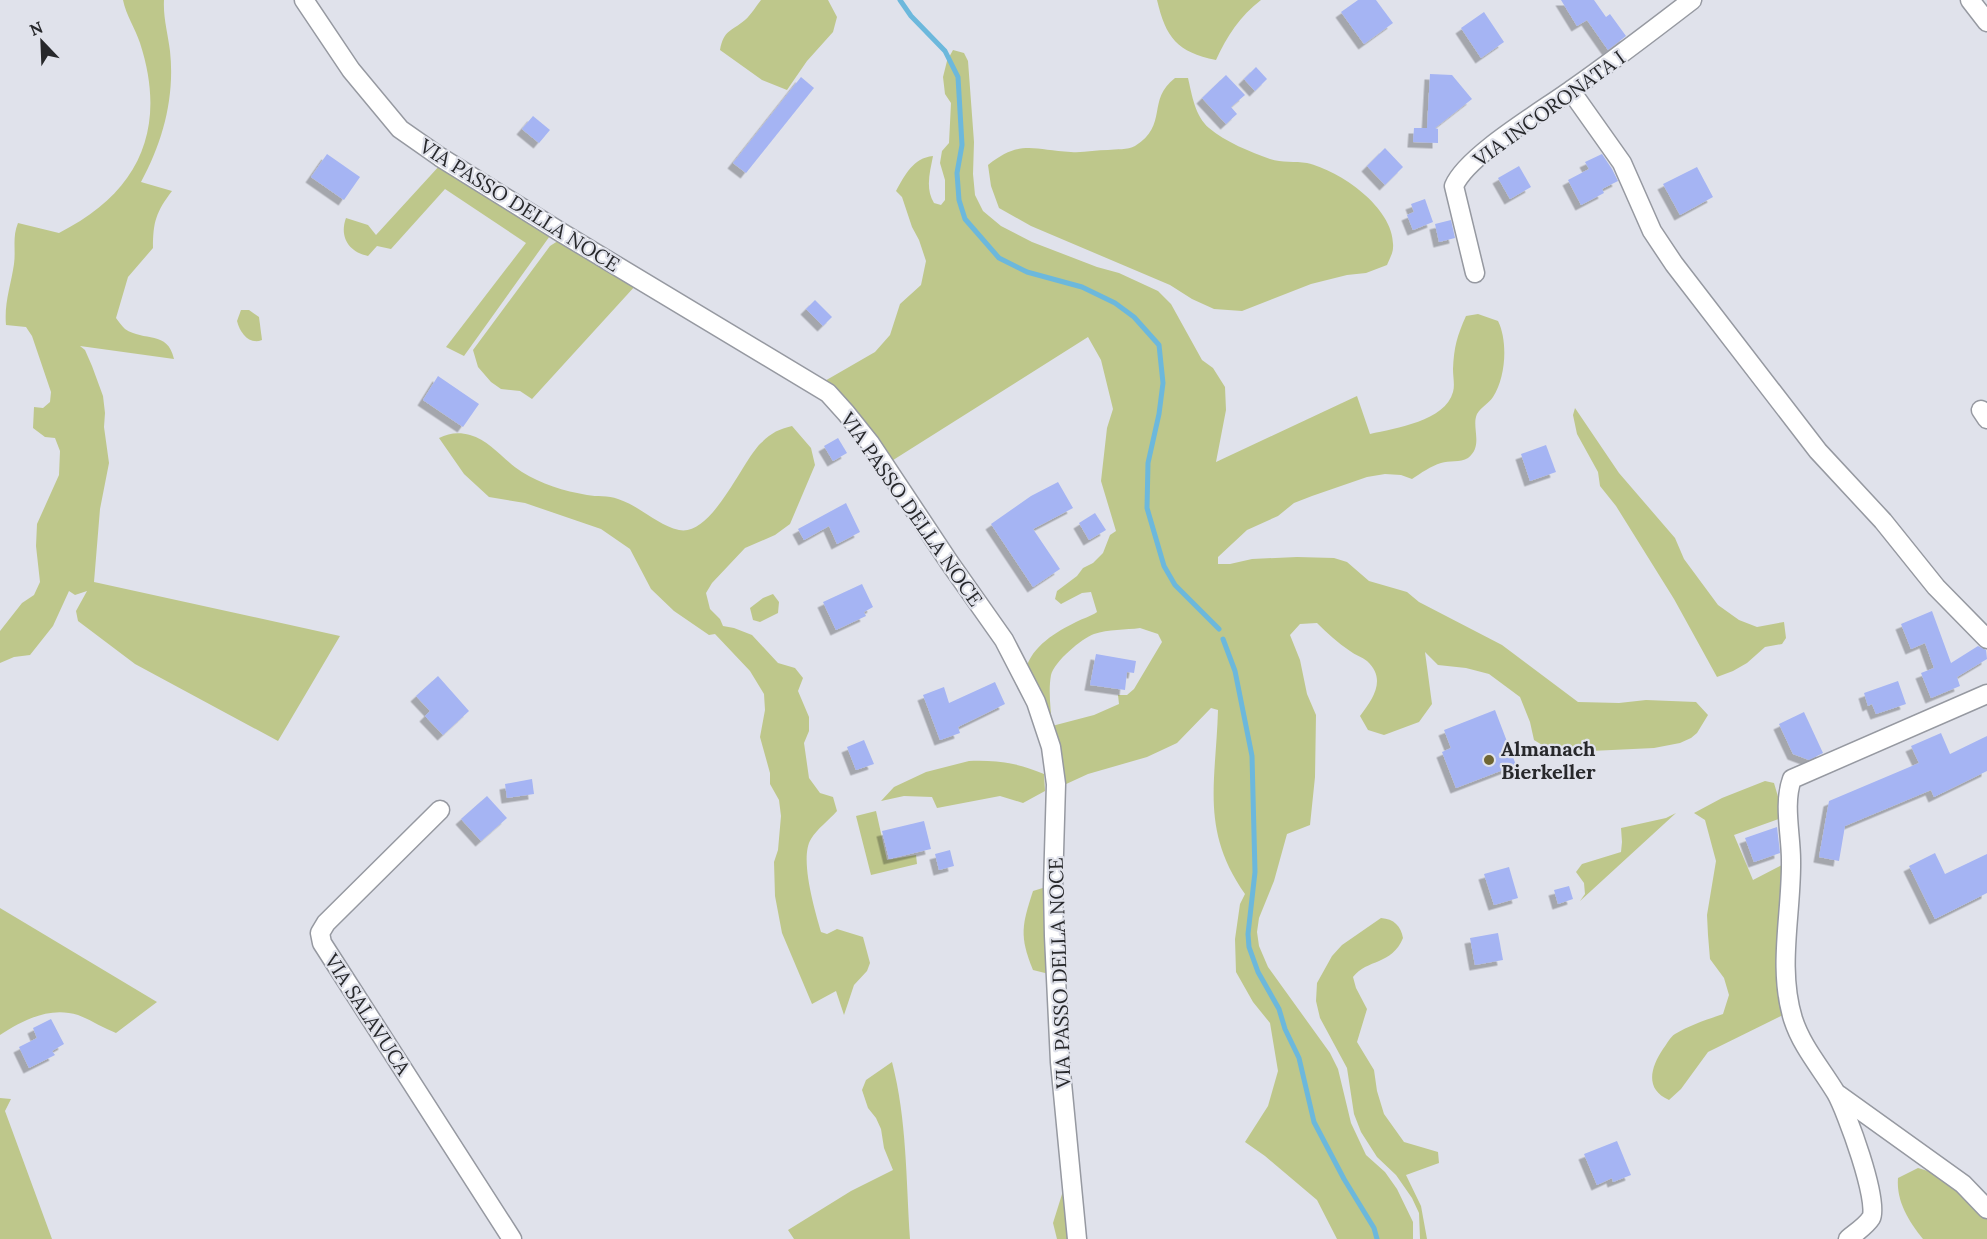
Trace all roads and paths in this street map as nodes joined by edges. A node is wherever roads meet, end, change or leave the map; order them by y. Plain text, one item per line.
1 (304, 0) edge
2 (1692, 0) edge
3 (1970, 0) edge
4 (1987, 21) edge
5 (1571, 91) junction
6 (1475, 273) dead end
7 (1987, 639) edge
8 (1987, 694) edge
9 (440, 810) dead end
10 (1836, 1093) junction
11 (1987, 1209) edge
12 (512, 1239) edge
13 (1077, 1239) edge
14 (1848, 1239) edge

1 - 13 street, VIA PASSO DELLA NOCE
2 - 5 street, VIA INCORONATA I
3 - 4 street
5 - 6 street, VIA INCORONATA I
5 - 7 street
8 - 10 street
9 - 12 street, VIA SALAVUCA
10 - 11 street
10 - 14 street

